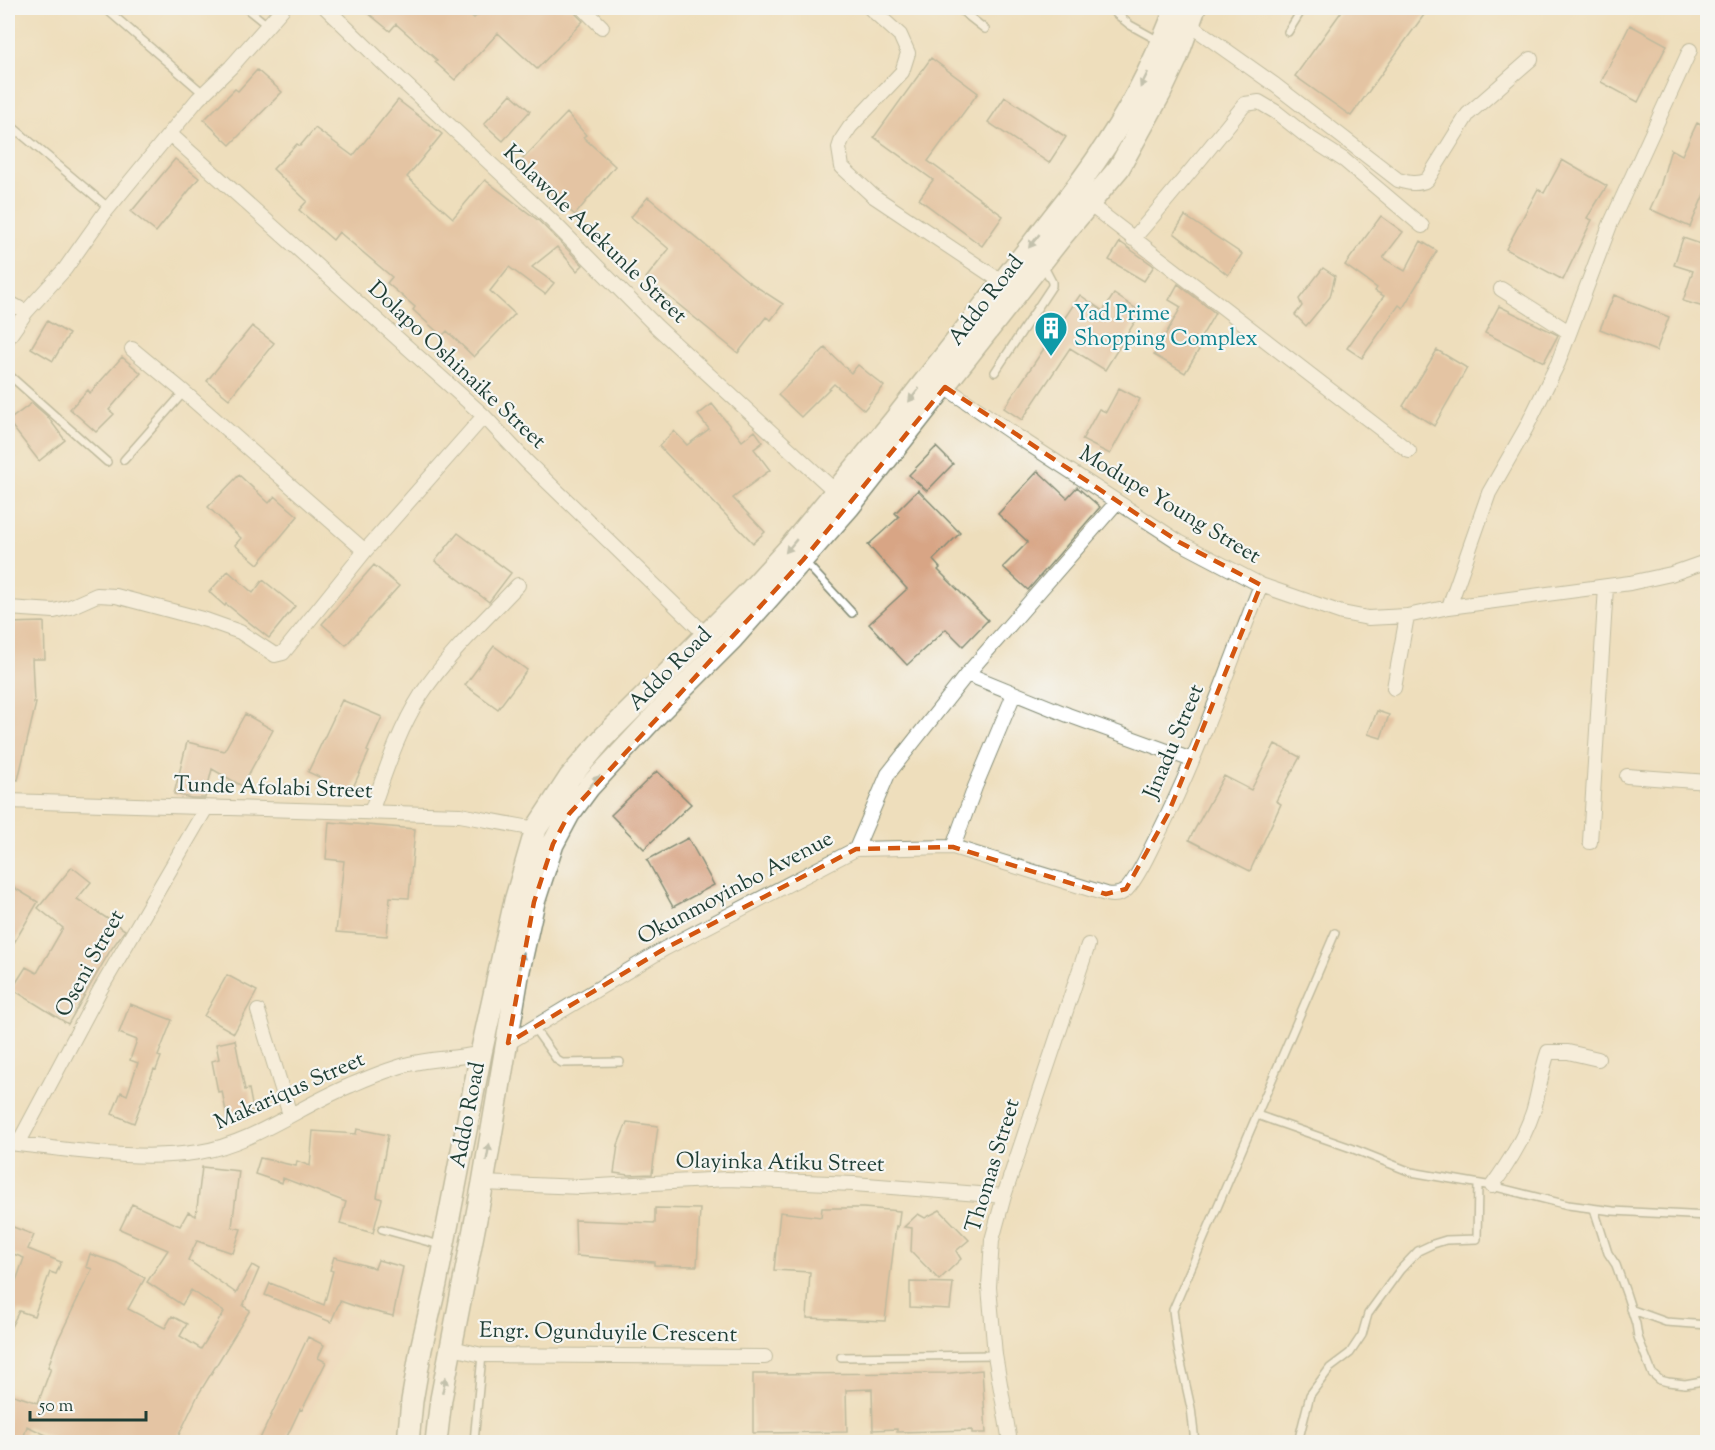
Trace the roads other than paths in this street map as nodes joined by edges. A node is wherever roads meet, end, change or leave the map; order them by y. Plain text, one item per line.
1 (105, 8) edge
2 (246, 8) edge
3 (283, 8) edge
4 (326, 8) edge
5 (583, 8) edge
6 (870, 8) edge
7 (958, 8) edge
8 (1109, 8) edge
9 (1175, 8) edge
10 (1303, 8) edge
11 (1192, 16) edge
12 (267, 25) junction
13 (602, 27) dead end
14 (985, 29) dead end
15 (1288, 32) dead end
16 (1161, 43) junction
17 (1690, 50) dead end
18 (1531, 59) dead end
19 (204, 94) junction
20 (8, 123) edge
21 (171, 135) junction
22 (1089, 204) junction
23 (109, 208) junction
24 (1422, 225) dead end
25 (1133, 239) junction
26 (1041, 263) junction
27 (1010, 287) junction
28 (1501, 290) dead end
29 (8, 302) edge
30 (26, 312) junction
31 (1569, 332) junction
32 (8, 338) edge
33 (132, 349) dead end
34 (995, 372) dead end
35 (8, 374) edge
36 (945, 387) junction
37 (184, 392) junction
38 (484, 416) junction
39 (1409, 451) dead end
40 (124, 460) dead end
41 (107, 462) dead end
42 (835, 491) junction
43 (1117, 502) junction
44 (365, 551) junction
45 (803, 560) junction
46 (1707, 561) edge
47 (518, 585) dead end
48 (1261, 585) junction
49 (1606, 587) junction
50 (1449, 607) junction
51 (8, 608) edge
52 (852, 613) dead end
53 (1407, 616) junction
54 (706, 635) junction
55 (967, 674) junction
56 (1394, 688) dead end
57 (1014, 694) junction
58 (1192, 760) junction
59 (1627, 776) dead end
60 (1707, 782) edge
61 (8, 801) edge
62 (206, 808) junction
63 (371, 813) junction
64 (536, 829) junction
65 (1590, 842) dead end
66 (953, 847) junction
67 (856, 849) junction
68 (1106, 894) joint
69 (1335, 933) dead end
70 (1088, 945) dead end
71 (258, 1011) dead end
72 (534, 1028) junction
73 (508, 1043) junction
74 (481, 1053) junction
75 (1598, 1059) dead end
76 (620, 1062) dead end
77 (290, 1115) junction
78 (1257, 1115) junction
79 (13, 1144) edge
80 (483, 1183) junction
81 (1478, 1184) junction
82 (1492, 1186) junction
83 (1004, 1196) junction
84 (1594, 1209) junction
85 (1707, 1216) edge
86 (381, 1229) dead end
87 (443, 1246) junction
88 (1630, 1310) junction
89 (1707, 1325) edge
90 (452, 1348) junction
91 (482, 1355) junction
92 (995, 1355) junction
93 (765, 1357) dead end
94 (841, 1357) dead end
95 (1707, 1380) edge
96 (408, 1443) edge
97 (436, 1443) edge
98 (474, 1443) edge
99 (1010, 1443) edge
100 (1195, 1443) edge
101 (1298, 1443) edge

1 - 19 lane
2 - 12 lane
3 - 12 street
4 - 42 street, Kolawole Adekunle Street
5 - 13 street
6 - 27 street
7 - 14 lane
8 - 16 lane
9 - 16 main road, Addo Road
10 - 15 lane
11 - 18 street
11 - 22 main road, Addo Road
12 - 19 street
16 -> 27 main road, Addo Road
17 - 31 street
19 - 21 street
20 - 23 lane
21 - 23 street
21 - 38 street, Dolapo Oshinaike Street
22 - 25 street
22 - 26 main road, Addo Road
23 - 30 street
24 - 25 street
25 - 39 street
26 - 27 main road, Addo Road
26 - 34 lane
27 - 36 main road, Addo Road
27 -> 42 main road, Addo Road
28 - 31 street
29 - 30 street
30 - 32 street
31 - 50 street
33 - 37 street
35 - 41 lane
36 - 43 street, Modupe Young Street
36 - 45 main road, Addo Road
37 - 40 lane
37 - 44 street
38 - 44 street
38 - 54 street, Dolapo Oshinaike Street
42 -> 54 main road, Addo Road
43 - 48 street, Modupe Young Street
43 - 55 street
44 - 51 street
45 - 52 lane
73 -> 45 main road, Addo Road
46 - 49 street, Modupe Young Street
47 - 63 street
48 - 53 street, Modupe Young Street
48 - 58 street, Jinadu Street
49 - 50 street, Modupe Young Street
49 - 65 street
50 - 53 street, Modupe Young Street
53 - 56 street
54 - 64 main road, Addo Road
55 - 57 street
55 - 67 street
57 - 58 street
57 - 66 street
58 - 68 street, Jinadu Street
59 - 60 street
61 - 62 street, Tunde Afolabi Street
62 - 63 street, Tunde Afolabi Street
62 - 79 street, Oseni Street
63 - 64 street, Tunde Afolabi Street
64 - 74 main road, Addo Road
66 - 67 street, Okunmoyinbo Avenue
66 - 68 street, Okunmoyinbo Avenue
67 - 72 street, Okunmoyinbo Avenue
69 - 78 lane
70 - 83 street, Thomas Street
71 - 77 street
72 - 73 street, Okunmoyinbo Avenue
72 - 76 lane
80 -> 73 main road, Addo Road
74 - 77 street, Makariqus Street
74 - 87 main road, Addo Road
75 - 82 street
77 - 79 street, Makariqus Street
78 - 81 lane
78 - 100 lane
80 - 83 street, Olayinka Atiku Street
80 - 90 main road, Addo Road
81 - 82 lane
81 - 101 lane
82 - 84 lane
83 - 92 street, Thomas Street
84 - 85 lane
84 - 88 lane
86 - 87 lane
87 - 96 main road, Addo Road
88 - 89 lane
88 - 95 lane
90 - 91 street, Engr. Ogunduyile Crescent
97 -> 90 main road, Addo Road
91 - 93 street, Engr. Ogunduyile Crescent
91 - 98 lane
92 - 94 lane
92 - 99 street, Thomas Street

